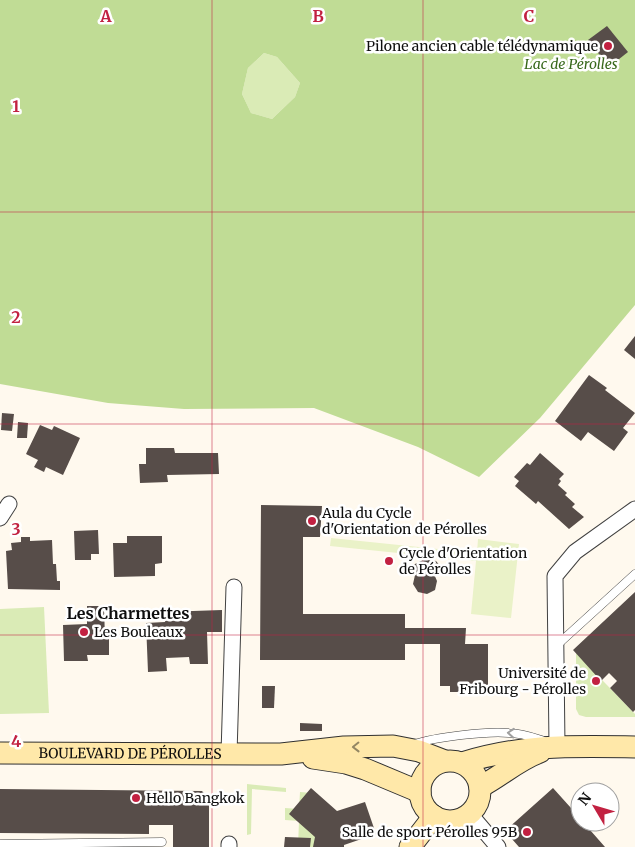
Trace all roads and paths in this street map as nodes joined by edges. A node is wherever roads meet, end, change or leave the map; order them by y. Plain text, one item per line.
1 (9, 504) dead end
2 (635, 508) edge
3 (0, 518) edge
4 (635, 574) edge
5 (234, 587) dead end
6 (556, 646) junction
7 (557, 746) junction
8 (405, 748) junction
9 (635, 748) edge
10 (0, 753) edge
11 (229, 754) junction
12 (280, 754) junction
13 (454, 762) junction
14 (480, 787) junction
15 (420, 792) junction
16 (470, 814) junction
17 (434, 816) junction
18 (162, 842) dead end
19 (0, 844) edge
20 (86, 844) edge
21 (410, 847) edge
22 (498, 847) edge

1 - 3 street
2 - 6 street
4 - 6 lane
5 - 11 street, BOULEVARD DE PÉROLLES
6 - 7 street
7 -> 8 lane, BOULEVARD DE PÉROLLES
7 - 9 main road, BOULEVARD DE PÉROLLES
7 - 13 main road
7 - 14 main road
8 -> 12 main road, BOULEVARD DE PÉROLLES
8 - 13 main road, BOULEVARD DE PÉROLLES
10 - 11 main road, BOULEVARD DE PÉROLLES
11 - 12 main road, BOULEVARD DE PÉROLLES
12 - 15 main road, BOULEVARD DE PÉROLLES
13 - 14 main road
13 - 15 main road
14 - 16 main road
15 - 17 main road
16 - 17 main road
16 - 22 street
17 - 21 main road
18 - 20 lane
19 - 20 lane

